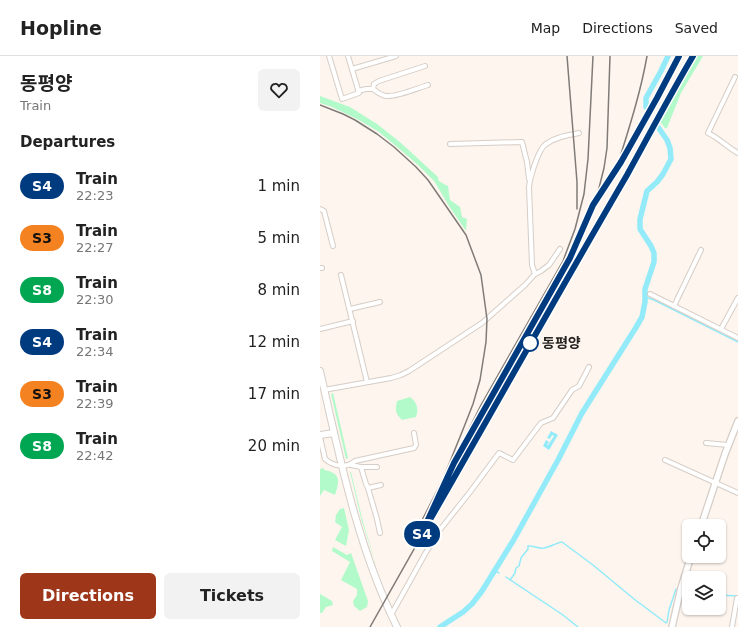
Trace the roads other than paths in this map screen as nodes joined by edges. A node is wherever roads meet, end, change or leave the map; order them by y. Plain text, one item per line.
1 (329, 56) edge
2 (348, 56) edge
3 (396, 56) edge
4 (425, 66) dead end
5 (352, 69) junction
6 (735, 77) dead end
7 (428, 85) dead end
8 (373, 89) junction
9 (358, 91) junction
10 (579, 133) dead end
11 (450, 144) dead end
12 (738, 153) edge
13 (529, 182) junction
14 (320, 204) edge
15 (321, 209) edge
16 (333, 246) dead end
17 (560, 249) dead end
18 (701, 250) dead end
19 (535, 274) junction
20 (341, 275) dead end
21 (650, 294) dead end
22 (738, 298) edge
23 (380, 302) dead end
24 (674, 306) junction
25 (350, 309) junction
26 (352, 321) junction
27 (320, 329) edge
28 (721, 329) junction
29 (738, 338) edge
30 (589, 367) dead end
31 (320, 372) edge
32 (321, 380) edge
33 (367, 382) junction
34 (324, 390) junction
35 (738, 421) edge
36 (334, 432) junction
37 (414, 433) dead end
38 (735, 433) edge
39 (320, 436) edge
40 (706, 443) dead end
41 (728, 445) junction
42 (665, 460) dead end
43 (350, 465) junction
44 (342, 466) junction
45 (361, 467) junction
46 (377, 467) dead end
47 (714, 483) junction
48 (381, 485) dead end
49 (368, 488) junction
50 (738, 493) edge
51 (703, 519) edge
52 (380, 533) dead end
53 (690, 563) edge
54 (737, 598) dead end
55 (391, 615) junction
56 (397, 627) edge
57 (672, 627) edge
58 (732, 627) edge

1 - 9 street
2 - 5 street
3 - 5 street
4 - 8 street
5 - 9 street
6 - 12 street
7 - 8 street
8 - 9 street
10 - 13 street
11 - 13 street
13 - 19 street
14 - 15 street
15 - 16 street
17 - 19 street
18 - 24 street
19 - 33 street
20 - 25 street
21 - 24 street
22 - 28 street
23 - 25 street
24 - 28 street
25 - 26 street
26 - 27 street
26 - 33 street
28 - 29 street
30 - 55 street
31 - 32 main road
32 - 34 main road
33 - 34 street
34 - 36 main road
35 - 38 street
36 - 39 main road
36 - 44 main road
37 - 43 street
38 - 41 street
39 - 44 street
40 - 41 street
41 - 47 street
42 - 47 street
43 - 44 street
43 - 45 street
44 - 55 main road
45 - 46 street
45 - 49 street
47 - 50 street
47 - 51 street
48 - 49 street
49 - 52 street
53 - 57 street
54 - 58 street
55 - 56 main road

